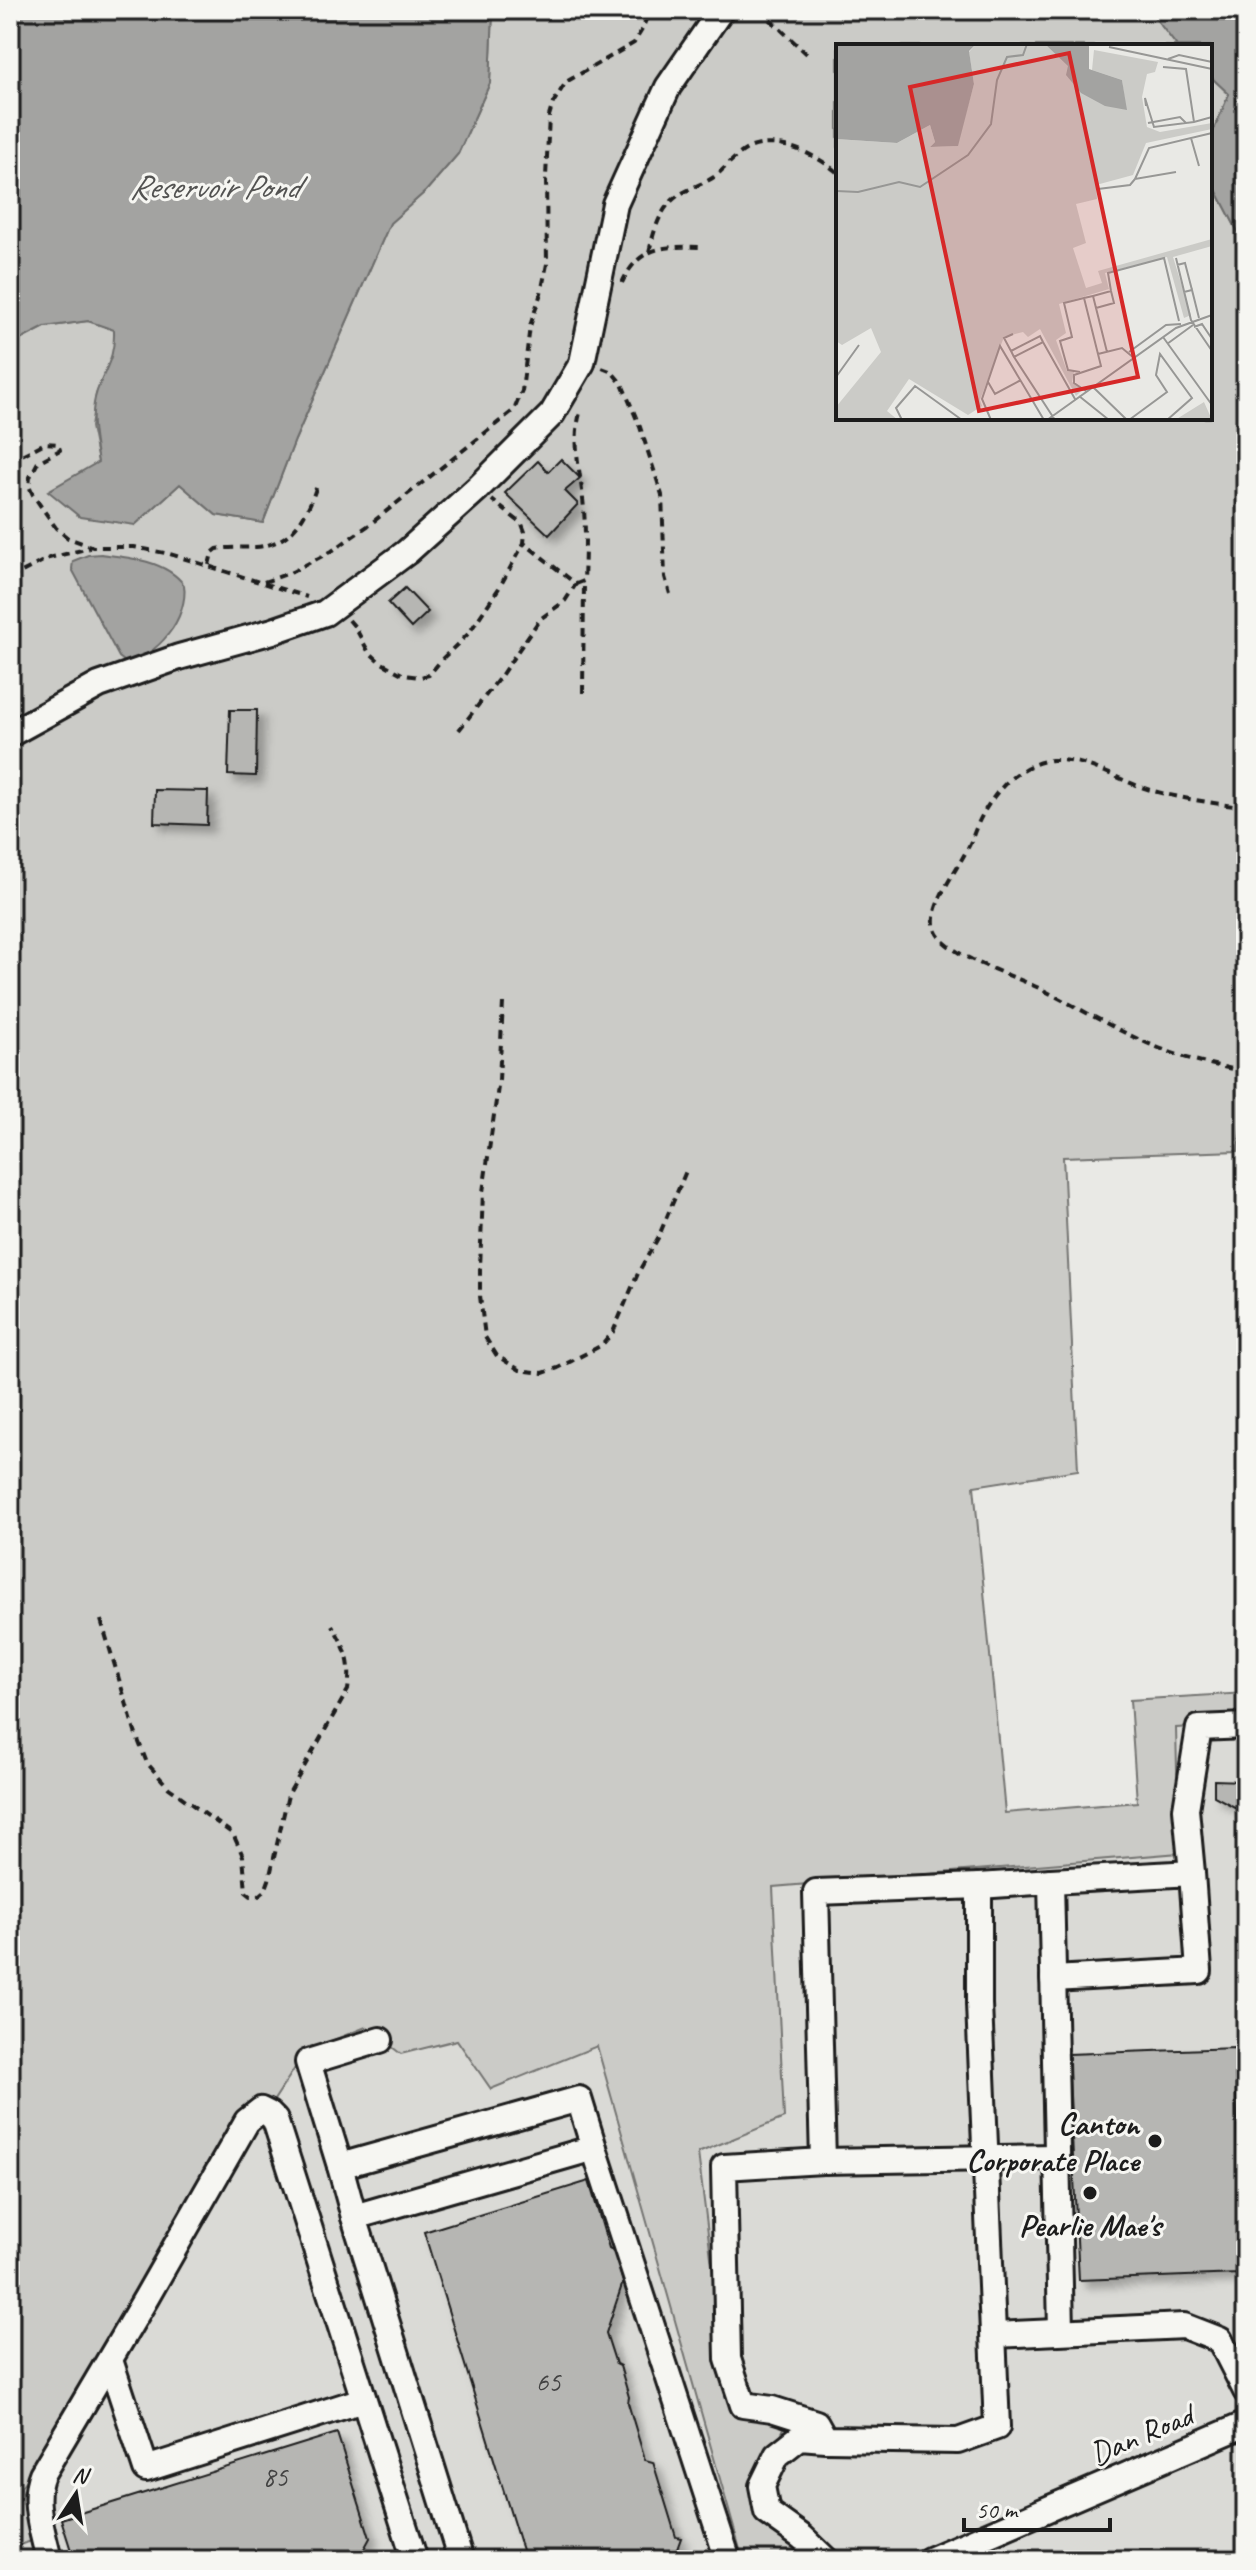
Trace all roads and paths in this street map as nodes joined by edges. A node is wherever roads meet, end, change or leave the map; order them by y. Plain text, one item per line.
1 (649, 10) edge
2 (721, 10) edge
3 (760, 10) edge
4 (807, 54) dead end
5 (836, 171) edge
6 (699, 247) dead end
7 (649, 252) junction
8 (620, 287) dead end
9 (596, 365) dead end
10 (584, 401) dead end
11 (10, 461) edge
12 (318, 482) dead end
13 (478, 488) junction
14 (524, 543) junction
15 (93, 547) junction
16 (209, 565) junction
17 (10, 578) edge
18 (584, 581) junction
19 (262, 583) junction
20 (576, 584) junction
21 (670, 594) dead end
22 (330, 610) junction
23 (583, 693) dead end
24 (459, 730) dead end
25 (10, 734) edge
26 (1246, 808) edge
27 (503, 1003) dead end
28 (1246, 1072) edge
29 (686, 1171) dead end
30 (101, 1620) dead end
31 (332, 1625) dead end
32 (1246, 1726) edge
33 (1192, 1873) junction
34 (1051, 1881) junction
35 (979, 1886) junction
36 (1053, 1979) junction
37 (380, 2040) dead end
38 (594, 2148) junction
39 (1056, 2157) junction
40 (987, 2158) junction
41 (823, 2161) junction
42 (340, 2166) junction
43 (354, 2217) junction
44 (1061, 2330) junction
45 (994, 2335) junction
46 (110, 2360) junction
47 (1242, 2360) edge
48 (1246, 2391) edge
49 (363, 2400) junction
50 (1246, 2424) edge
51 (825, 2439) junction
52 (49, 2560) edge
53 (415, 2560) edge
54 (461, 2560) edge
55 (728, 2560) edge
56 (826, 2560) edge
57 (929, 2560) edge

1 - 19 path
2 - 13 street
3 - 4 path
5 - 7 path
6 - 7 path
7 - 8 path
9 - 21 path
10 - 18 path
11 - 15 path
12 - 16 path
13 - 14 path
13 - 22 street
14 - 20 path
14 - 22 path
15 - 16 path
15 - 17 path
16 - 19 path
18 - 20 path
18 - 23 path
19 - 22 path
20 - 24 path
22 - 25 street
26 - 28 path
27 - 29 path
30 - 31 path
32 - 33 street
33 - 34 street
33 - 36 street
34 - 35 street
34 - 36 street
35 - 40 street
35 - 41 street
36 - 39 street
37 - 42 street
38 - 42 street
38 - 43 street
38 - 55 street
39 - 40 street
39 - 44 street
40 - 41 street
40 - 45 street
41 - 51 street
42 - 43 street
43 - 54 street
44 - 45 street
44 - 47 street
45 - 51 street
46 - 49 street
46 - 49 street
46 - 52 street
47 - 48 street
49 - 53 street
50 - 57 street, Dan Road
51 - 56 street

